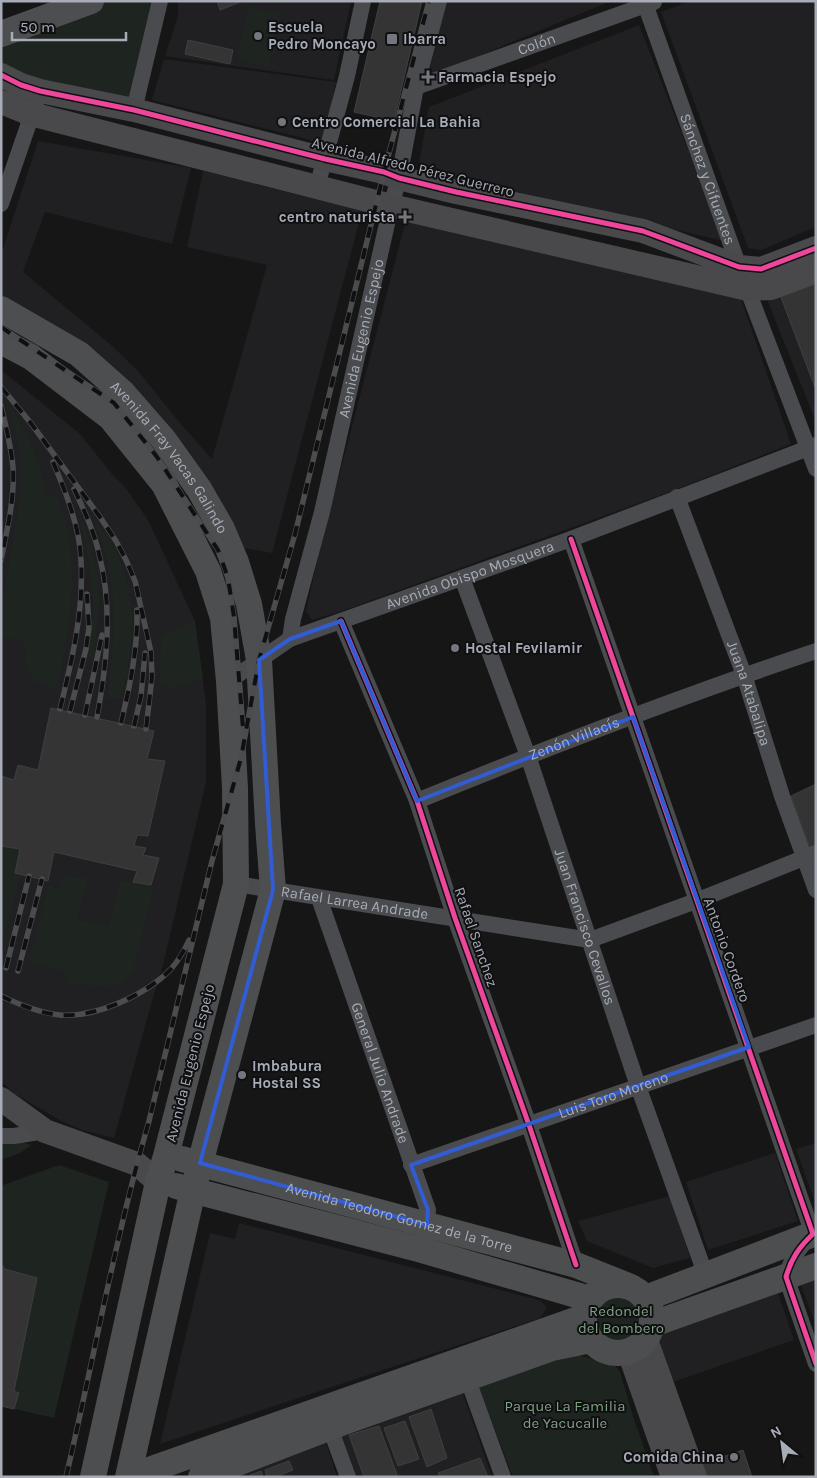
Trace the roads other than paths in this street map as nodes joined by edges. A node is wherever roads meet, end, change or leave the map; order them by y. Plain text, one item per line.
1 (91, 1) edge
2 (160, 1) edge
3 (363, 1) edge
4 (439, 1) edge
5 (648, 2) edge
6 (1, 34) edge
7 (1, 75) edge
8 (416, 87) junction
9 (40, 91) junction
10 (1, 102) edge
11 (134, 110) junction
12 (31, 114) junction
13 (325, 159) junction
14 (399, 178) junction
15 (318, 187) junction
16 (1, 204) edge
17 (391, 206) junction
18 (816, 248) edge
19 (739, 267) junction
20 (816, 271) edge
21 (748, 289) junction
22 (1, 309) edge
23 (1, 341) edge
24 (812, 446) edge
25 (816, 469) edge
26 (677, 497) junction
27 (571, 539) junction
28 (462, 578) junction
29 (341, 621) junction
30 (290, 639) junction
31 (816, 651) edge
32 (259, 660) junction
33 (744, 675) junction
34 (229, 681) junction
35 (634, 717) junction
36 (528, 756) junction
37 (417, 801) junction
38 (810, 856) edge
39 (236, 884) junction
40 (273, 890) junction
41 (816, 890) edge
42 (319, 898) junction
43 (696, 901) junction
44 (455, 918) junction
45 (590, 940) junction
46 (816, 1025) edge
47 (749, 1047) junction
48 (638, 1086) junction
49 (1, 1099) edge
50 (529, 1125) junction
51 (45, 1131) junction
52 (1, 1136) edge
53 (166, 1156) junction
54 (200, 1163) junction
55 (137, 1164) junction
56 (411, 1165) junction
57 (158, 1182) junction
58 (193, 1190) junction
59 (814, 1233) edge
60 (425, 1237) junction
61 (576, 1265) junction
62 (816, 1266) edge
63 (706, 1276) junction
64 (786, 1277) junction
65 (638, 1292) junction
66 (588, 1319) junction
67 (643, 1339) junction
68 (816, 1364) edge
69 (464, 1369) junction
70 (326, 1418) junction
71 (193, 1470) edge
72 (93, 1477) edge
73 (129, 1477) edge
74 (348, 1477) edge
75 (503, 1477) edge
76 (673, 1477) edge
77 (695, 1477) edge

1 - 6 main road
2 - 11 street
3 - 13 street
4 - 8 street, Avenida Eugenio Espejo
5 - 8 street, Colón
5 - 19 street, Sánchez y Cifuentes
7 - 9 street, Avenida Alfredo Pérez Guerrero
8 - 14 street, Avenida Eugenio Espejo
9 - 11 street, Avenida Alfredo Pérez Guerrero
9 - 12 street
10 - 12 street
11 - 13 street, Avenida Alfredo Pérez Guerrero
12 - 15 street
12 - 16 street
13 - 14 street, Avenida Alfredo Pérez Guerrero
13 - 15 street
14 - 17 street, Avenida Eugenio Espejo
14 - 19 street, Avenida Alfredo Pérez Guerrero
15 - 17 street
17 - 21 street
17 - 30 street, Avenida Eugenio Espejo
18 - 19 street, Avenida Alfredo Pérez Guerrero
19 - 21 street, Sánchez y Cifuentes
20 - 21 street
21 - 24 street, Sánchez y Cifuentes
22 - 32 main road, Avenida Fray Vacas Galindo
23 - 34 main road, Avenida Fray Vacas Galindo
24 - 25 street, Sánchez y Cifuentes
24 - 26 street, Avenida Obispo Mosquera
26 - 27 street, Avenida Obispo Mosquera
26 - 33 street, Juana Atabalipa
27 - 28 street, Avenida Obispo Mosquera
27 - 35 street, Antonio Cordero
28 - 29 street, Avenida Obispo Mosquera
28 - 36 street, Juan Francisco Cevallos
29 - 30 street, Avenida Obispo Mosquera
29 - 37 street, Rafael Sanchez
30 - 32 street
31 - 33 street, Zenón Villacís
32 - 34 street
32 - 40 main road
33 - 35 street, Zenón Villacís
33 - 38 street, Juana Atabalipa
34 - 39 main road, Avenida Eugenio Espejo
35 - 36 street, Zenón Villacís
35 - 43 street, Antonio Cordero
36 - 37 street, Zenón Villacís
36 - 45 street, Juan Francisco Cevallos
37 - 44 street, Rafael Sanchez
38 - 41 street, Juana Atabalipa
38 - 43 street, Rafael Larrea Andrade
39 - 40 street, Rafael Larrea Andrade
39 - 53 main road, Avenida Eugenio Espejo
40 - 42 street, Rafael Larrea Andrade
40 - 54 main road
42 - 44 street, Rafael Larrea Andrade
42 - 56 street, General Julio Andrade
43 - 45 street, Rafael Larrea Andrade
43 - 47 street, Antonio Cordero
44 - 45 street, Rafael Larrea Andrade
44 - 50 street, Rafael Sanchez
45 - 48 street, Juan Francisco Cevallos
46 - 47 street, Luis Toro Moreno
47 - 48 street, Luis Toro Moreno
47 - 59 street, Antonio Cordero
48 - 50 street, Luis Toro Moreno
48 - 63 street, Juan Francisco Cevallos
49 - 51 street
50 - 56 street, Luis Toro Moreno
50 - 61 street, Rafael Sanchez
51 - 52 street
51 - 55 street
53 - 54 main road, Avenida Teodoro Gomez de la Torre
53 - 55 street
53 - 57 main road, Avenida Eugenio Espejo
54 - 58 main road
54 - 60 main road, Avenida Teodoro Gomez de la Torre
55 - 57 street
56 - 60 street, General Julio Andrade
57 - 58 main road, Avenida Teodoro Gomez de la Torre
57 - 72 main road, Avenida Eugenio Espejo
58 - 60 main road, Avenida Teodoro Gomez de la Torre
58 - 73 main road
59 - 63 main road
59 - 64 street
60 - 61 main road, Avenida Teodoro Gomez de la Torre
60 - 66 main road, Avenida Teodoro Gomez de la Torre
61 - 65 main road, Avenida Teodoro Gomez de la Torre
62 - 64 main road
63 - 65 main road
64 - 67 main road
64 - 68 street
65 - 66 main road
65 - 67 main road
66 - 67 main road
66 - 69 main road
67 - 76 street
67 - 77 street
69 - 70 main road
69 - 75 street
70 - 71 main road
70 - 74 street
71 - 73 main road

